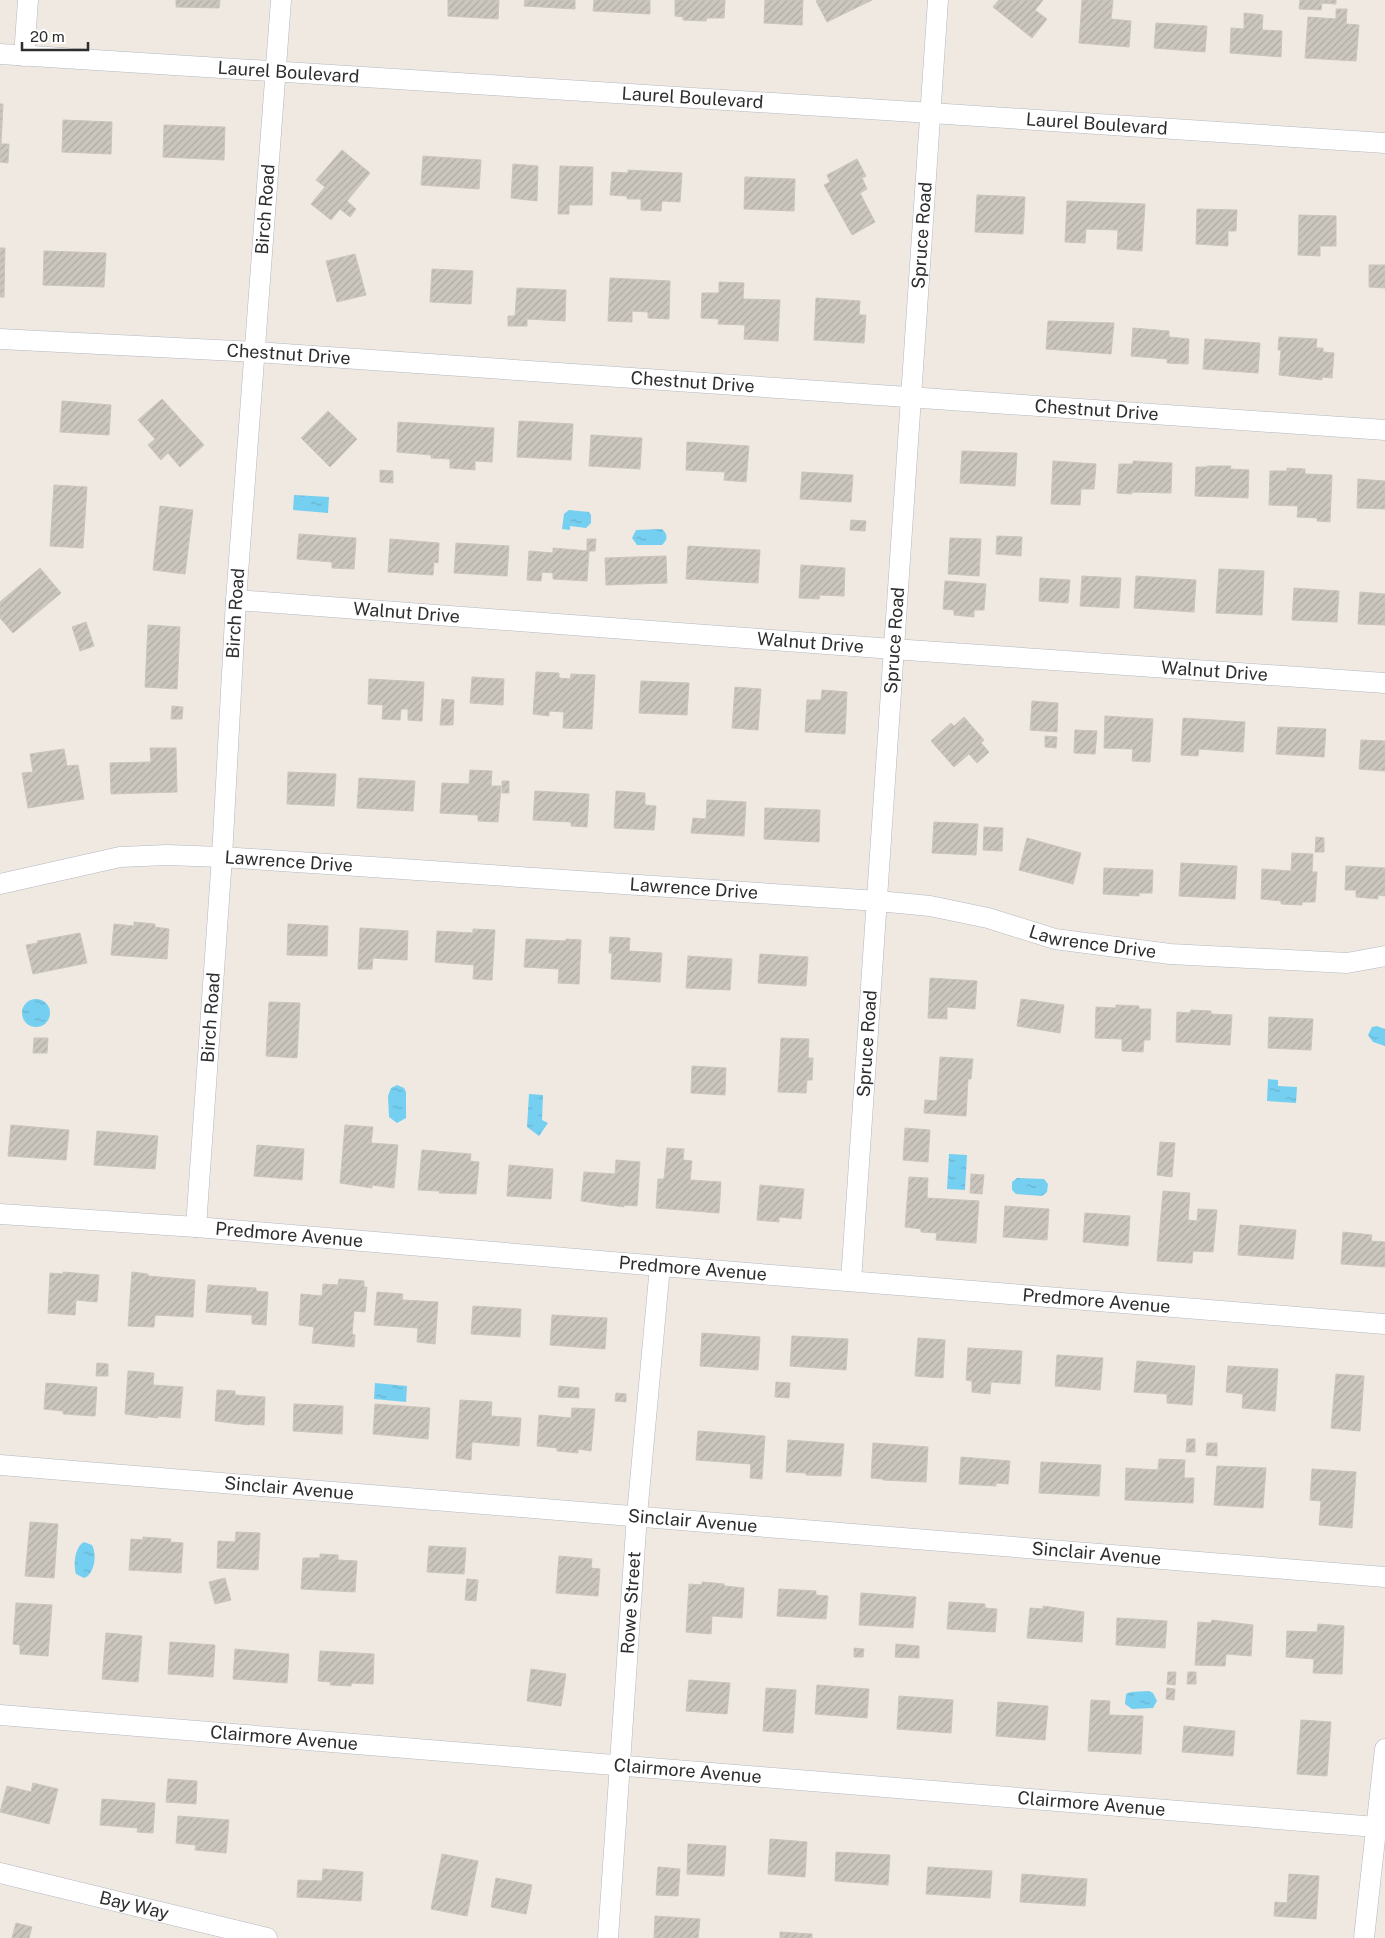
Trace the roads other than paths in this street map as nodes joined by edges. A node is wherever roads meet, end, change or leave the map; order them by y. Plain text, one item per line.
1 (28, 0) edge
2 (281, 0) edge
3 (938, 0) edge
4 (0, 54) edge
5 (24, 56) junction
6 (276, 71) junction
7 (931, 113) junction
8 (1385, 143) edge
9 (0, 339) edge
10 (256, 352) junction
11 (912, 396) junction
12 (1385, 430) edge
13 (236, 600) junction
14 (893, 649) junction
15 (1385, 683) edge
16 (222, 857) junction
17 (0, 884) edge
18 (878, 901) junction
19 (1385, 956) edge
20 (0, 1218) edge
21 (196, 1226) junction
22 (660, 1266) junction
23 (851, 1281) junction
24 (1385, 1324) edge
25 (0, 1465) edge
26 (637, 1516) junction
27 (1385, 1577) edge
28 (0, 1715) edge
29 (1385, 1749) edge
30 (619, 1766) junction
31 (1376, 1827) junction
32 (0, 1873) edge
33 (267, 1938) edge
34 (608, 1938) edge
35 (1364, 1938) edge

1 - 5 street
2 - 6 street, Birch Road
3 - 7 street, Spruce Road
4 - 5 street, Laurel Boulevard
5 - 6 street, Laurel Boulevard
6 - 7 street, Laurel Boulevard
6 - 10 street, Birch Road
7 - 8 street, Laurel Boulevard
7 - 11 street, Spruce Road
9 - 10 street, Chestnut Drive
10 - 11 street, Chestnut Drive
10 - 13 street, Birch Road
11 - 12 street, Chestnut Drive
11 - 14 street, Spruce Road
13 - 14 street, Walnut Drive
13 - 16 street, Birch Road
14 - 15 street, Walnut Drive
14 - 18 street, Spruce Road
16 - 17 street, Lawrence Drive
16 - 18 street, Lawrence Drive
16 - 21 street, Birch Road
18 - 19 street, Lawrence Drive
18 - 23 street, Spruce Road
20 - 21 street, Predmore Avenue
21 - 22 street, Predmore Avenue
22 - 23 street, Predmore Avenue
22 - 26 street, Rowe Street
23 - 24 street, Predmore Avenue
25 - 26 street, Sinclair Avenue
26 - 27 street, Sinclair Avenue
26 - 30 street, Rowe Street
28 - 30 street, Clairmore Avenue
29 - 31 street
30 - 31 street, Clairmore Avenue
30 - 34 street, Rowe Street
31 - 35 street
32 - 33 street, Bay Way

